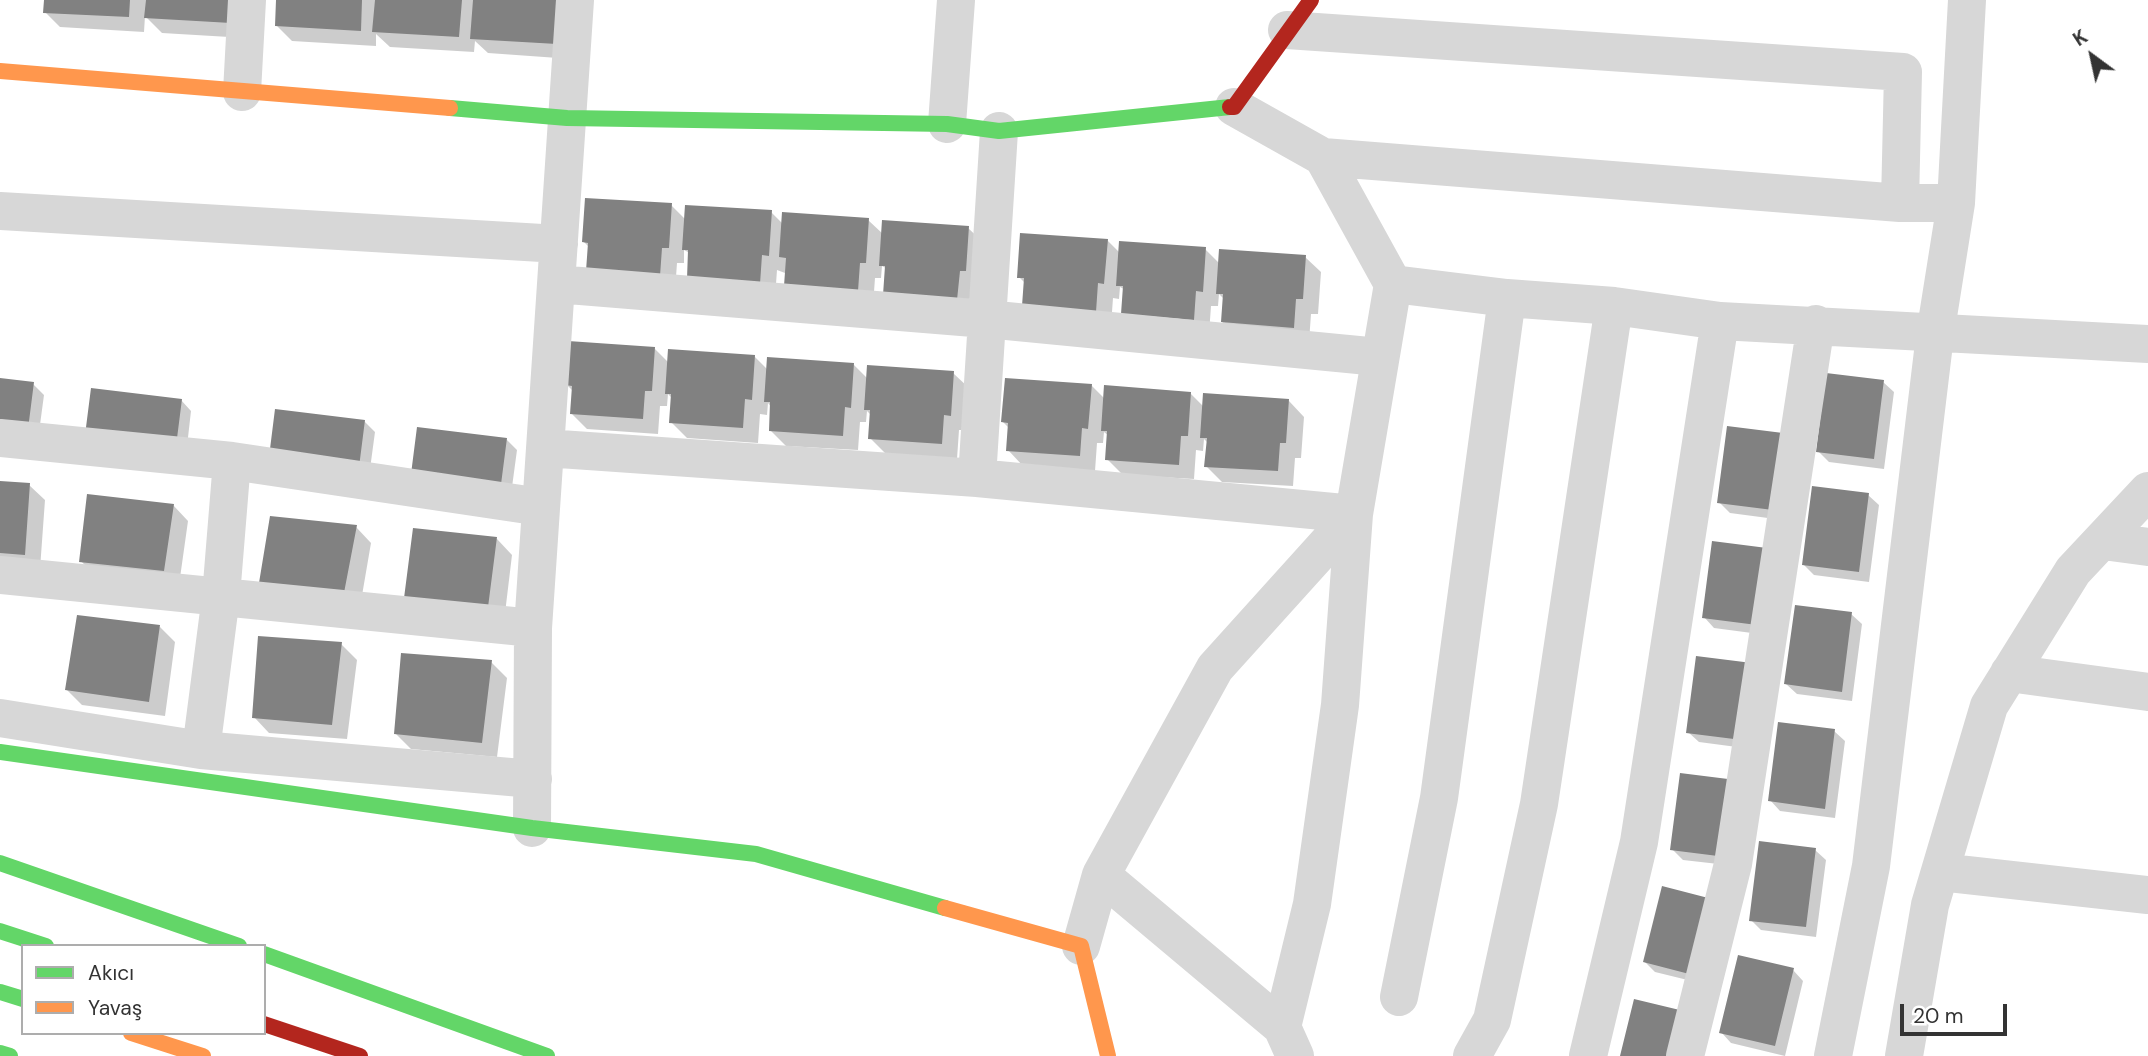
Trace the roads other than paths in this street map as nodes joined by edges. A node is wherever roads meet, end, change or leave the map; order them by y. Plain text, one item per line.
1 (247, 0) edge
2 (575, 0) edge
3 (956, 0) edge
4 (1311, 0) edge
5 (1967, 0) edge
6 (1287, 30) junction
7 (0, 71) edge
8 (242, 92) junction
9 (1234, 107) junction
10 (567, 118) junction
11 (947, 124) junction
12 (999, 131) junction
13 (1323, 157) junction
14 (1900, 203) junction
15 (1956, 203) junction
16 (0, 211) edge
17 (559, 244) junction
18 (556, 284) junction
19 (1393, 284) junction
20 (1507, 298) junction
21 (1614, 306) junction
22 (986, 319) junction
23 (1720, 321) junction
24 (1816, 324) junction
25 (1935, 335) junction
26 (2148, 344) edge
27 (1379, 357) junction
28 (0, 438) edge
29 (545, 448) junction
30 (232, 461) junction
31 (977, 478) junction
32 (2148, 491) edge
33 (541, 507) junction
34 (1354, 514) junction
35 (2103, 541) junction
36 (2148, 547) edge
37 (0, 575) edge
38 (221, 596) junction
39 (533, 628) junction
40 (2009, 673) junction
41 (2148, 692) edge
42 (0, 718) edge
43 (201, 750) junction
44 (0, 752) edge
45 (533, 779) junction
46 (532, 828) junction
47 (0, 863) edge
48 (1940, 872) junction
49 (1101, 875) junction
50 (2148, 895) edge
51 (0, 931) edge
52 (40, 944) edge
53 (233, 944) edge
54 (1081, 946) junction
55 (266, 955) edge
56 (0, 992) edge
57 (21, 998) edge
58 (1399, 998) dead end
59 (266, 1025) edge
60 (137, 1035) edge
61 (1288, 1041) edge
62 (0, 1053) edge
63 (9, 1056) edge
64 (203, 1056) edge
65 (360, 1056) edge
66 (547, 1056) edge
67 (1108, 1056) edge
68 (1472, 1056) edge
69 (1588, 1056) edge
70 (1685, 1056) edge
71 (1833, 1056) edge
72 (1904, 1056) edge

1 - 8 street
2 - 10 street
3 - 11 street
4 - 6 main road
5 - 15 street
6 - 9 main road
6 - 14 street
7 - 8 main road
8 - 10 main road
9 - 12 main road
9 - 13 street
10 - 11 main road
10 - 17 street
11 - 12 main road
12 - 22 street
13 - 14 street
13 - 19 street
14 - 15 street
15 - 25 street
16 - 17 street
17 - 18 street
18 - 22 street
18 - 29 street
19 - 20 street
19 - 27 street
20 - 21 street
20 - 58 street
21 - 23 street
21 - 68 street
22 - 27 street
22 - 31 street
23 - 24 street
23 - 69 street
24 - 25 street
24 - 70 street
25 - 26 street
25 - 71 street
27 - 34 street
28 - 30 street
29 - 31 street
29 - 33 street
30 - 33 street
30 - 38 street
31 - 34 street
32 - 35 street
33 - 39 street
34 - 49 street
34 - 61 street
35 - 36 street
35 - 40 street
37 - 38 street
38 - 39 street
38 - 43 street
39 - 45 street
40 - 41 street
40 - 48 street
42 - 43 street
43 - 45 street
44 - 46 main road
45 - 46 street
46 - 54 main road
47 - 53 main road
48 - 50 street
48 - 72 street
49 - 54 street
49 - 61 street
51 - 52 main road
54 - 67 main road
55 - 66 main road
56 - 57 main road
59 - 65 main road
60 - 64 main road
62 - 63 main road

